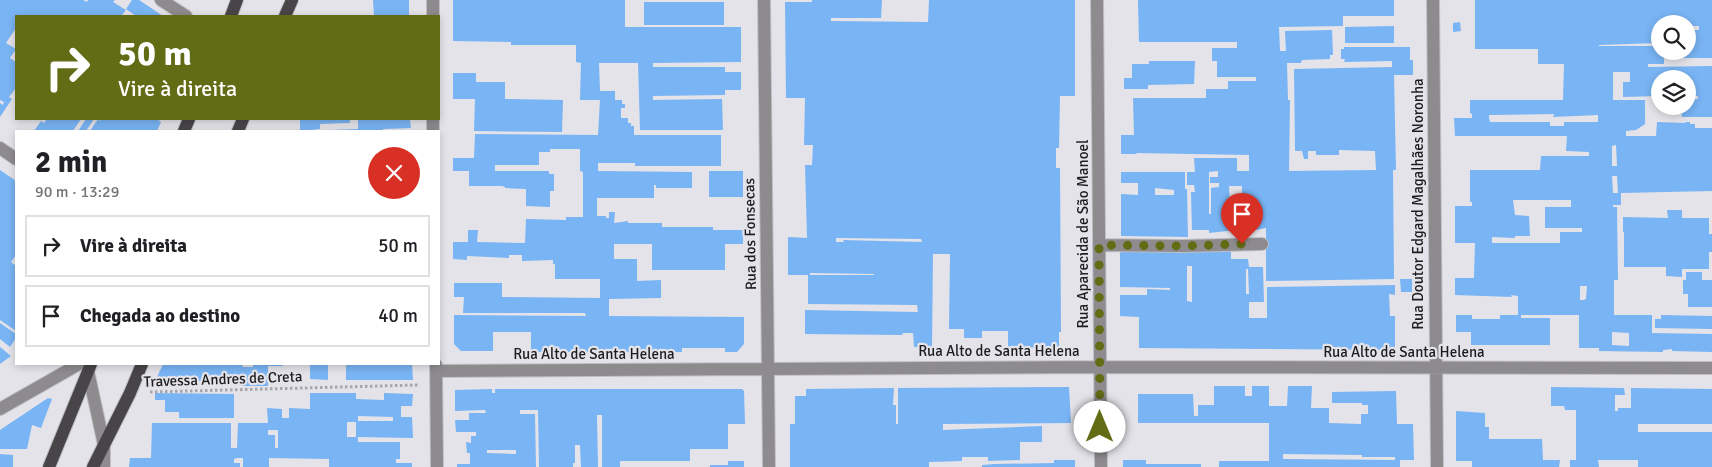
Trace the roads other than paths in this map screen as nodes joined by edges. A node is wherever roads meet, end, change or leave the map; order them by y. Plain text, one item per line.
1 (162, 0) edge
2 (237, 0) edge
3 (292, 0) edge
4 (433, 0) edge
5 (764, 0) edge
6 (1097, 0) edge
7 (1433, 0) edge
8 (184, 15) edge
9 (231, 15) edge
10 (285, 15) edge
11 (433, 15) edge
12 (0, 148) edge
13 (15, 158) edge
14 (1262, 244) dead end
15 (1099, 245) junction
16 (142, 365) edge
17 (86, 366) edge
18 (436, 367) edge
19 (1100, 367) junction
20 (1436, 368) junction
21 (1712, 368) edge
22 (768, 369) junction
23 (0, 409) edge
24 (104, 445) junction
25 (49, 467) edge
26 (93, 467) edge
27 (104, 467) edge
28 (437, 467) edge
29 (769, 467) edge
30 (1101, 467) edge
31 (1437, 467) edge

1 - 8 street
2 - 9 main road
3 - 10 main road
4 - 11 street
5 - 22 street, Rua dos Fonsecas
6 - 15 street, Rua Aparecida de São Manoel
7 - 20 street, Rua Doutor Edgard Magalhães Noronha
12 - 13 street
14 - 15 street
15 - 19 street, Rua Aparecida de São Manoel
16 - 24 main road
17 - 23 street
17 - 24 street
17 - 25 main road
18 - 22 street, Rua Alto de Santa Helena
18 - 28 street
19 - 20 street, Rua Alto de Santa Helena
19 - 22 street, Rua Alto de Santa Helena
19 - 30 street, Rua Aparecida de São Manoel
20 - 21 street, Rua Alto de Santa Helena
20 - 31 street, Rua Doutor Edgard Magalhães Noronha
22 - 29 street, Rua dos Fonsecas
24 - 26 main road
24 - 27 street

